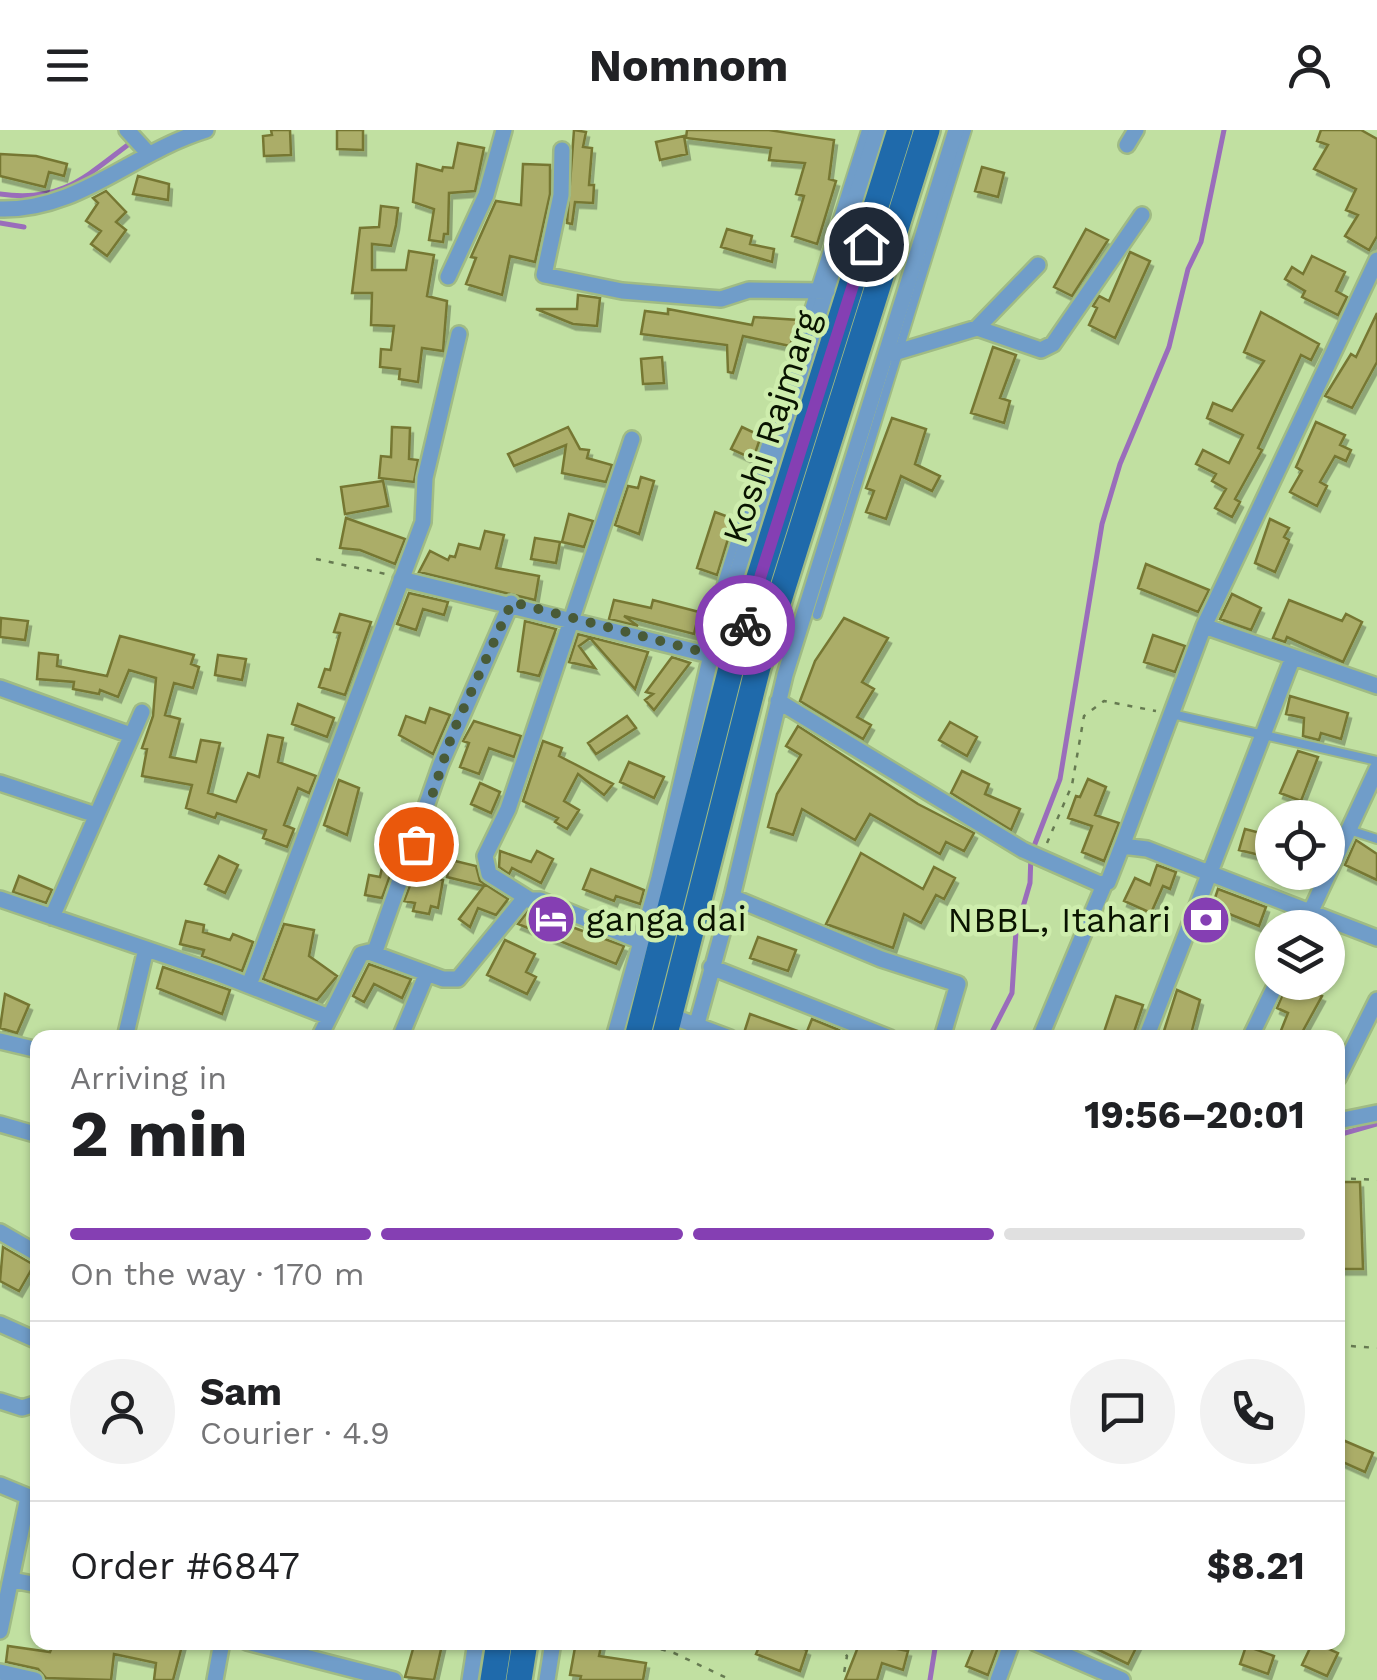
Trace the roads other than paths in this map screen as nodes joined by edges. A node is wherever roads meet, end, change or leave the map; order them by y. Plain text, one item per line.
1 (127, 130) edge
2 (206, 130) edge
3 (504, 130) edge
4 (866, 130) edge
5 (877, 130) edge
6 (900, 130) edge
7 (927, 130) edge
8 (956, 130) edge
9 (967, 130) edge
10 (1136, 130) edge
11 (1127, 145) dead end
12 (562, 150) dead end
13 (148, 153) junction
14 (0, 209) edge
15 (1142, 215) dead end
16 (1377, 260) edge
17 (1038, 265) dead end
18 (448, 277) dead end
19 (822, 292) junction
20 (977, 328) junction
21 (459, 334) dead end
22 (893, 352) junction
23 (632, 439) dead end
24 (402, 579) junction
25 (512, 602) junction
26 (816, 614) dead end
27 (570, 618) junction
28 (1204, 626) junction
29 (1293, 657) junction
30 (726, 658) junction
31 (785, 674) junction
32 (1377, 686) edge
33 (0, 688) edge
34 (778, 701) junction
35 (142, 712) dead end
36 (1172, 714) junction
37 (130, 734) junction
38 (1265, 738) junction
39 (1377, 760) edge
40 (1377, 769) edge
41 (0, 783) edge
42 (96, 815) junction
43 (1349, 830) junction
44 (1377, 839) edge
45 (1122, 846) junction
46 (1212, 874) junction
47 (1104, 885) junction
48 (732, 897) junction
49 (529, 899) junction
50 (0, 900) edge
51 (1284, 910) edge
52 (1311, 910) edge
53 (52, 917) junction
54 (1345, 930) edge
55 (1377, 938) edge
56 (640, 941) junction
57 (146, 949) junction
58 (374, 954) junction
59 (711, 966) junction
60 (427, 973) junction
61 (249, 986) junction
62 (1268, 1000) edge
63 (1377, 1000) edge
64 (651, 1016) edge
65 (329, 1017) junction
66 (127, 1030) edge
67 (323, 1030) edge
68 (403, 1030) edge
69 (627, 1030) edge
70 (691, 1030) edge
71 (694, 1030) edge
72 (870, 1030) edge
73 (944, 1030) edge
74 (1043, 1030) edge
75 (1149, 1030) edge
76 (1254, 1030) edge
77 (0, 1041) edge
78 (30, 1048) edge
79 (1345, 1064) edge
80 (1377, 1113) edge
81 (1345, 1120) edge
82 (0, 1124) edge
83 (30, 1133) edge
84 (0, 1232) edge
85 (30, 1249) edge
86 (0, 1324) edge
87 (30, 1337) edge
88 (0, 1401) edge
89 (30, 1406) edge
90 (0, 1485) edge
91 (30, 1498) edge
92 (30, 1508) edge
93 (8, 1577) edge
94 (0, 1631) edge
95 (221, 1650) edge
96 (278, 1650) edge
97 (475, 1650) edge
98 (498, 1650) edge
99 (524, 1650) edge
100 (553, 1650) edge
101 (1009, 1650) edge
102 (1051, 1650) edge
103 (0, 1672) edge
104 (1114, 1679) edge
105 (34, 1680) edge
106 (216, 1680) edge
107 (394, 1680) edge
108 (470, 1680) edge
109 (493, 1680) edge
110 (519, 1680) edge
111 (547, 1680) edge
112 (998, 1680) edge

1 - 13 street
2 - 13 street
3 - 18 street
4 - 19 lane
5 - 19 street
6 - 30 main road, Koshi Rajmarg
7 - 30 main road, Koshi Rajmarg
8 - 22 street
9 - 22 lane
10 - 11 street
12 - 19 street
13 - 14 street
15 - 20 street
16 - 28 street
17 - 20 street
19 - 30 street
20 - 22 street
21 - 24 street
22 - 26 lane
22 - 31 street
23 - 27 street
24 - 25 street
24 - 61 street
25 - 27 street
25 - 58 street
27 - 30 street
27 - 49 street
28 - 29 street
28 - 36 street
29 - 32 street
29 - 38 street
30 - 31 street
30 - 56 street
30 - 64 main road, Koshi Rajmarg
31 - 34 street
33 - 37 street
34 - 47 street
34 - 48 street
35 - 37 street
36 - 38 lane
36 - 45 street
37 - 42 street
38 - 39 lane
38 - 46 street
40 - 43 street
41 - 42 street
42 - 53 street
43 - 44 lane
43 - 52 street
45 - 46 street
45 - 47 street
46 - 51 street
46 - 75 street
47 - 74 street
48 - 59 street
48 - 73 street
49 - 56 street
49 - 60 street
50 - 53 street
53 - 57 street
54 - 55 street
56 - 64 street
57 - 61 street
57 - 66 street
58 - 60 street
58 - 65 street
59 - 71 street
59 - 72 street
60 - 68 street
61 - 65 street
62 - 76 street
63 - 79 street
64 - 69 street
64 - 70 street
65 - 67 street
77 - 78 street
80 - 81 street
82 - 83 street
84 - 85 street
86 - 87 street
88 - 89 street
90 - 91 street
92 - 93 street
93 - 94 street
95 - 106 street
96 - 107 street
97 - 108 street
98 - 109 main road
99 - 110 main road
100 - 111 street
101 - 112 street
102 - 104 street
103 - 105 street

